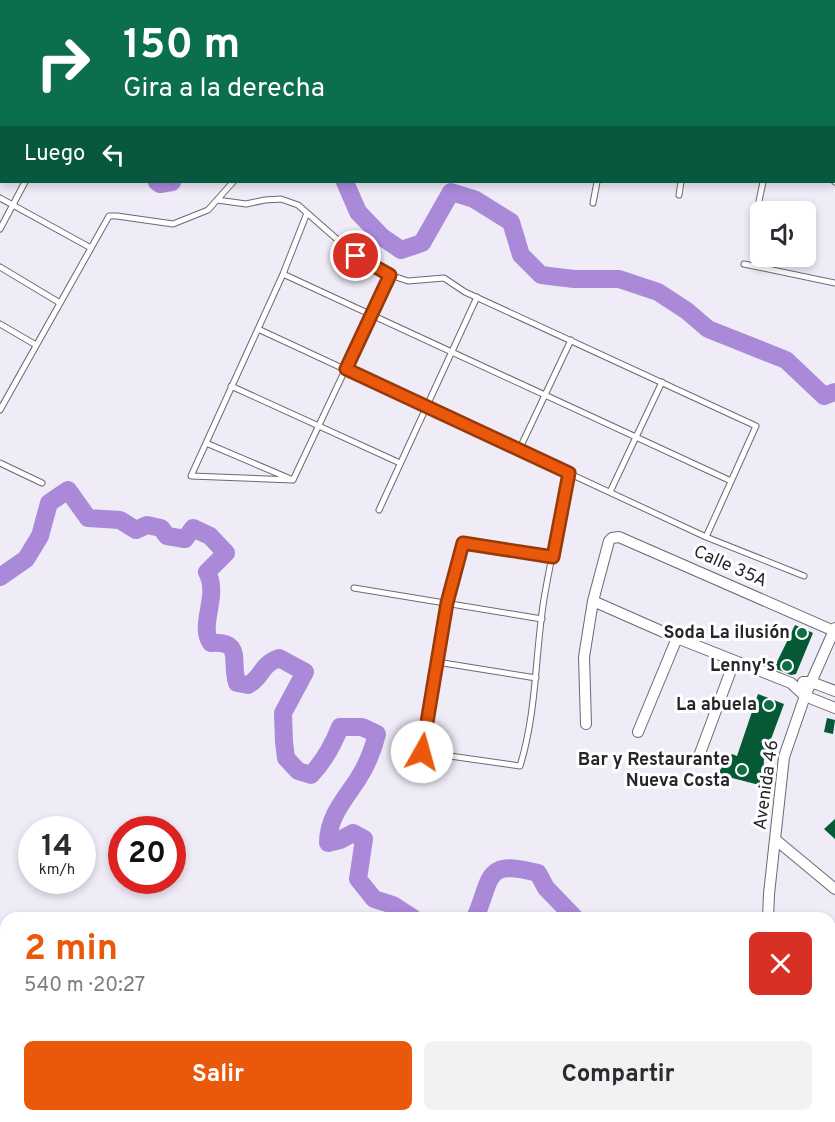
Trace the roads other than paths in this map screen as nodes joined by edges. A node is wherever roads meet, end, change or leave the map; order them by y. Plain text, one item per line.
1 (24, 183) edge
2 (232, 183) edge
3 (597, 183) edge
4 (681, 183) edge
5 (763, 183) edge
6 (679, 195) dead end
7 (0, 198) edge
8 (217, 200) junction
9 (759, 201) dead end
10 (592, 203) dead end
11 (13, 205) junction
12 (307, 213) junction
13 (0, 229) edge
14 (91, 248) junction
15 (744, 264) dead end
16 (0, 267) edge
17 (283, 274) junction
18 (390, 275) junction
19 (835, 283) edge
20 (477, 297) junction
21 (60, 303) junction
22 (370, 316) junction
23 (0, 324) edge
24 (258, 329) junction
25 (571, 340) junction
26 (36, 345) junction
27 (451, 353) junction
28 (346, 369) junction
29 (662, 382) junction
30 (231, 386) junction
31 (0, 394) edge
32 (546, 396) junction
33 (6, 398) junction
34 (426, 406) junction
35 (0, 410) edge
36 (319, 425) junction
37 (637, 438) junction
38 (206, 443) junction
39 (519, 450) junction
40 (0, 463) edge
41 (400, 463) junction
42 (569, 473) junction
43 (293, 480) junction
44 (731, 482) junction
45 (42, 483) dead end
46 (610, 492) junction
47 (379, 510) dead end
48 (706, 537) junction
49 (553, 557) junction
50 (804, 576) dead end
51 (354, 588) dead end
52 (593, 600) junction
53 (447, 603) junction
54 (542, 619) junction
55 (835, 630) edge
56 (677, 638) junction
57 (437, 662) junction
58 (735, 662) junction
59 (536, 678) junction
60 (810, 682) junction
61 (791, 683) junction
62 (835, 691) edge
63 (805, 696) junction
64 (835, 708) edge
65 (586, 724) dead end
66 (638, 732) dead end
67 (699, 756) dead end
68 (776, 840) junction
69 (835, 889) edge
70 (768, 912) edge

1 - 11 lane
2 - 8 lane
3 - 10 lane
4 - 6 lane
5 - 9 lane
7 - 11 lane
8 - 12 lane
8 - 14 lane
11 - 13 lane
11 - 14 lane
12 - 17 lane
12 - 18 lane
14 - 21 lane
15 - 19 lane
16 - 21 lane
17 - 22 lane
17 - 24 lane
18 - 20 lane
18 - 22 lane
20 - 25 lane
20 - 27 lane
21 - 26 lane
22 - 27 lane
22 - 28 lane
23 - 26 lane
24 - 28 lane
24 - 30 lane
25 - 29 lane
25 - 32 lane
26 - 33 lane
27 - 32 lane
27 - 34 lane
28 - 34 lane
28 - 36 lane
29 - 37 lane
29 - 44 lane
30 - 36 lane
30 - 38 lane
31 - 33 lane
32 - 37 lane
32 - 39 lane
33 - 35 lane
34 - 39 lane
34 - 41 lane
36 - 41 lane
36 - 43 lane
37 - 44 lane
37 - 46 lane
38 - 43 lane
38 - 43 lane
39 - 42 lane
40 - 45 lane
41 - 47 lane
42 - 46 lane
42 - 49 lane
44 - 48 lane
46 - 48 lane
48 - 50 lane
49 - 53 lane
49 - 54 lane
51 - 53 lane
52 - 55 street, Calle 35A
52 - 56 street
52 - 65 street
53 - 54 lane
53 - 57 lane
54 - 59 lane
55 - 60 street, Avenida 46
56 - 58 street
56 - 66 street
57 - 59 lane
57 - 59 lane
58 - 61 street
58 - 67 street
60 - 61 street
60 - 62 street
60 - 63 street, Avenida 46
61 - 63 street
63 - 64 street
63 - 68 street, Avenida 46
68 - 69 street
68 - 70 street, Avenida 46

